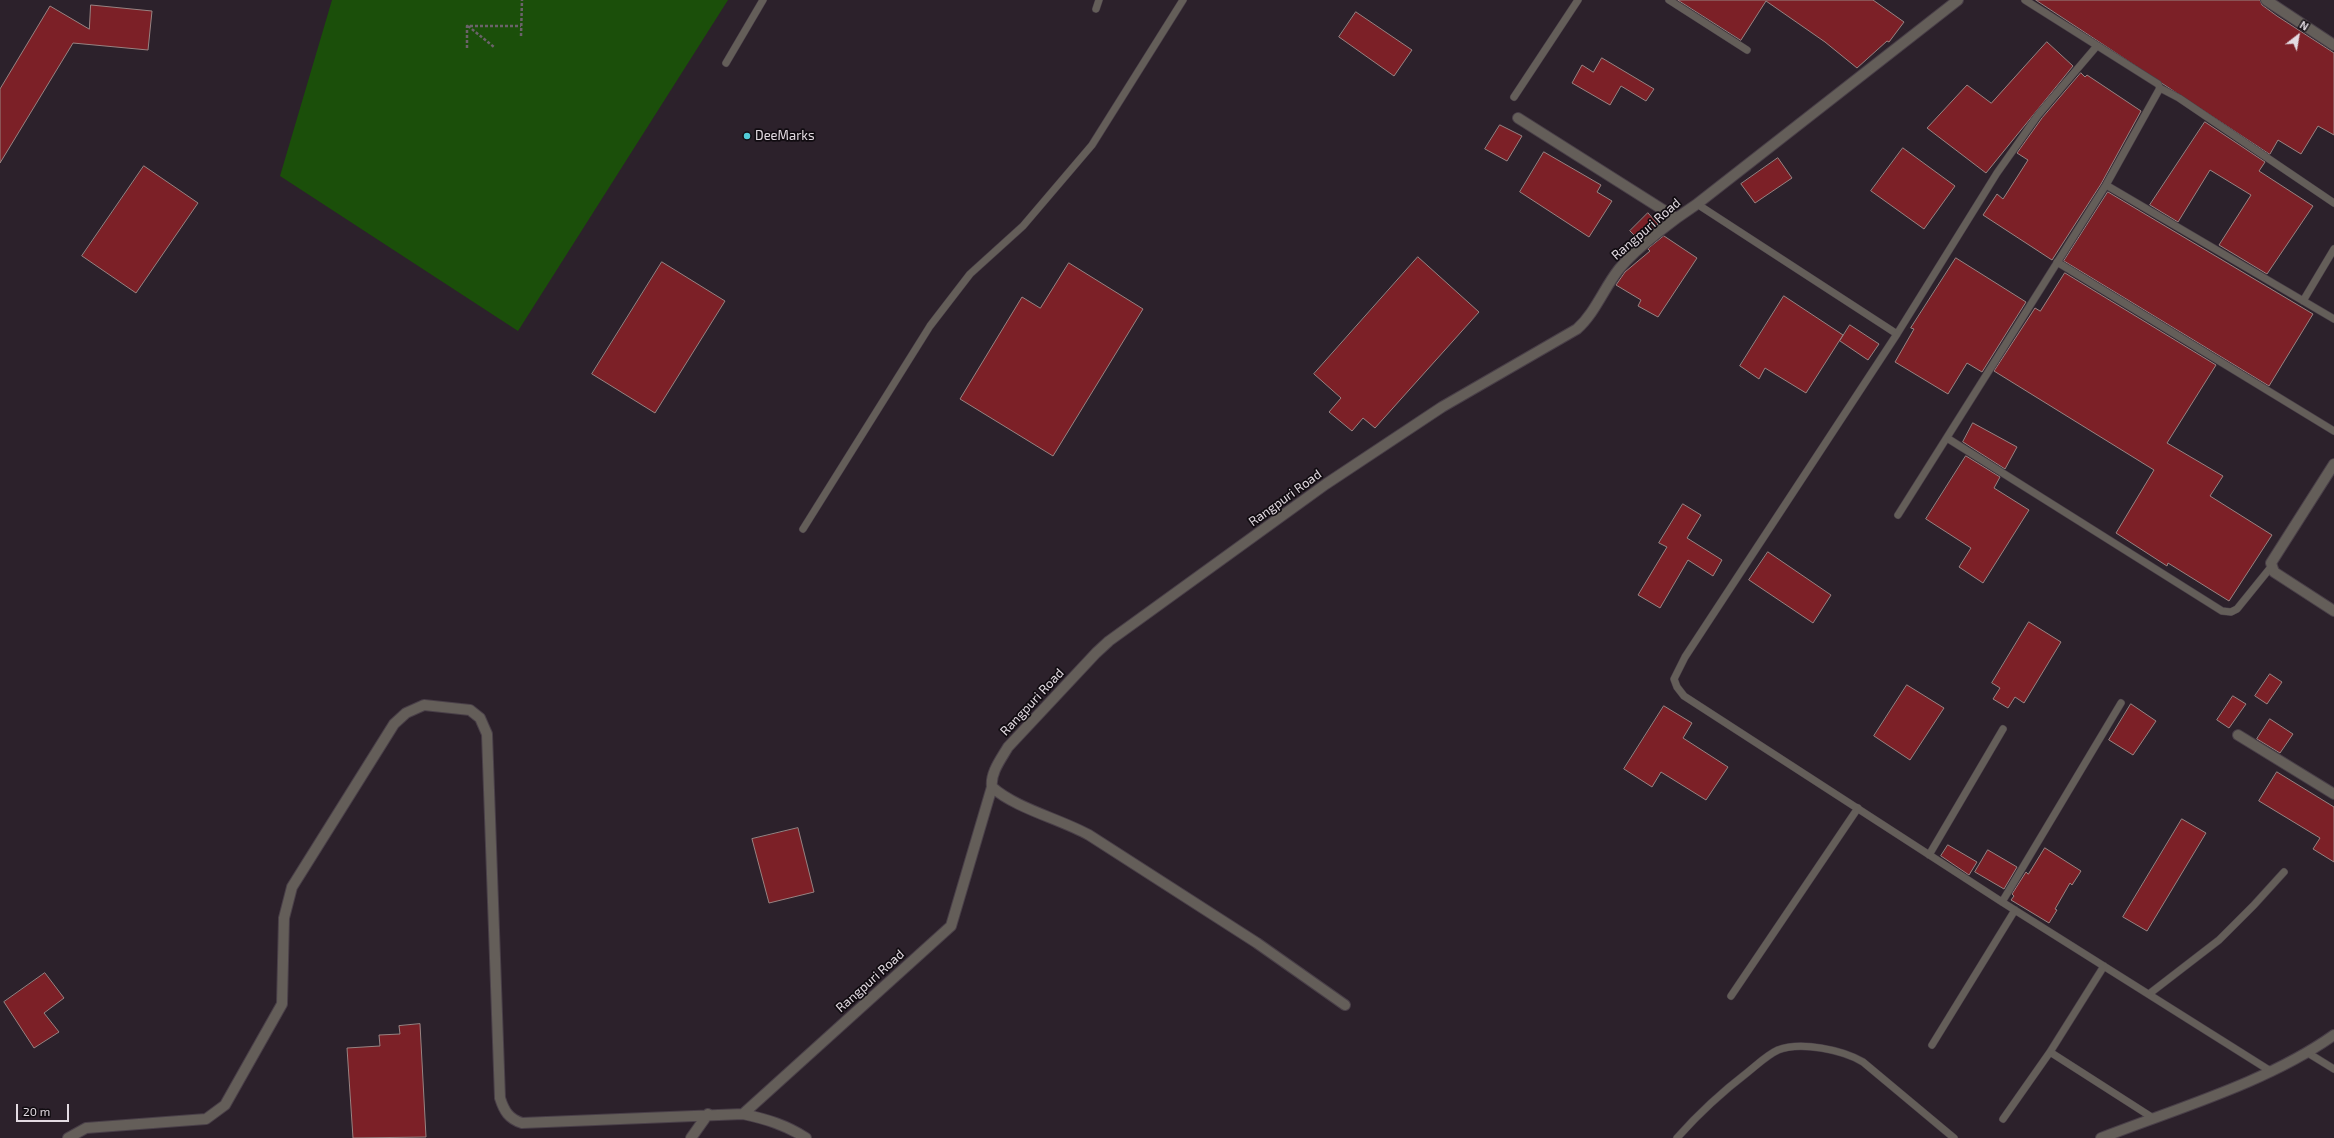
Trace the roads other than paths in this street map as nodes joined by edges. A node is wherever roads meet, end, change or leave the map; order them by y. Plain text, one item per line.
1 (763, 0) edge
2 (1099, 0) edge
3 (1183, 0) edge
4 (1578, 0) edge
5 (1669, 0) edge
6 (1958, 0) edge
7 (2025, 0) edge
8 (2266, 0) edge
9 (1096, 9) dead end
10 (2334, 44) edge
11 (2096, 46) junction
12 (1747, 50) dead end
13 (726, 63) dead end
14 (2160, 88) junction
15 (1514, 97) dead end
16 (1518, 118) dead end
17 (2106, 185) junction
18 (2334, 203) edge
19 (1697, 204) junction
20 (1676, 218) junction
21 (2334, 249) edge
22 (2057, 262) junction
23 (2304, 301) junction
24 (2334, 319) edge
25 (1897, 334) junction
26 (2334, 431) edge
27 (1947, 438) junction
28 (2334, 464) edge
29 (1898, 515) dead end
30 (803, 529) dead end
31 (2271, 567) junction
32 (2334, 611) edge
33 (2121, 703) dead end
34 (2003, 729) dead end
35 (2238, 735) dead end
36 (992, 787) junction
37 (2334, 794) edge
38 (1858, 808) junction
39 (1929, 855) junction
40 (2284, 872) dead end
41 (2002, 902) junction
42 (2015, 910) junction
43 (2104, 966) junction
44 (2149, 994) junction
45 (1731, 996) dead end
46 (1345, 1005) dead end
47 (2334, 1034) edge
48 (1932, 1046) dead end
49 (2050, 1052) junction
50 (2308, 1053) junction
51 (2334, 1069) edge
52 (2272, 1072) junction
53 (708, 1114) junction
54 (743, 1114) junction
55 (2152, 1118) junction
56 (2003, 1119) dead end
57 (2115, 1136) edge
58 (68, 1138) edge
59 (691, 1138) edge
60 (806, 1138) edge
61 (1677, 1138) edge
62 (1954, 1138) edge
63 (2101, 1138) edge

1 - 13 lane
2 - 9 lane
3 - 30 lane
4 - 15 lane
5 - 12 lane
6 - 19 street, Rangpuri Road
7 - 11 lane
8 - 10 street
11 - 14 lane
11 - 25 lane
14 - 17 lane
14 - 18 lane
16 - 20 street
17 - 22 lane
17 - 23 lane
19 - 20 street, Rangpuri Road
19 - 25 lane
20 - 36 street, Rangpuri Road
21 - 23 lane
22 - 26 lane
22 - 27 lane
23 - 24 lane
25 - 38 lane
27 - 29 lane
27 - 31 lane
28 - 31 street
31 - 32 street
33 - 41 lane
34 - 39 lane
35 - 37 street
36 - 46 street
36 - 54 street, Rangpuri Road
38 - 39 lane
38 - 45 lane
39 - 41 lane
40 - 44 lane
41 - 42 lane
42 - 43 lane
42 - 48 lane
43 - 44 lane
43 - 49 lane
44 - 52 lane
47 - 50 street
49 - 55 lane
49 - 56 lane
50 - 51 lane
50 - 52 street
52 - 55 street
53 - 54 street
53 - 58 street
53 - 59 street
54 - 60 street
55 - 57 street
57 - 63 street
61 - 62 lane

